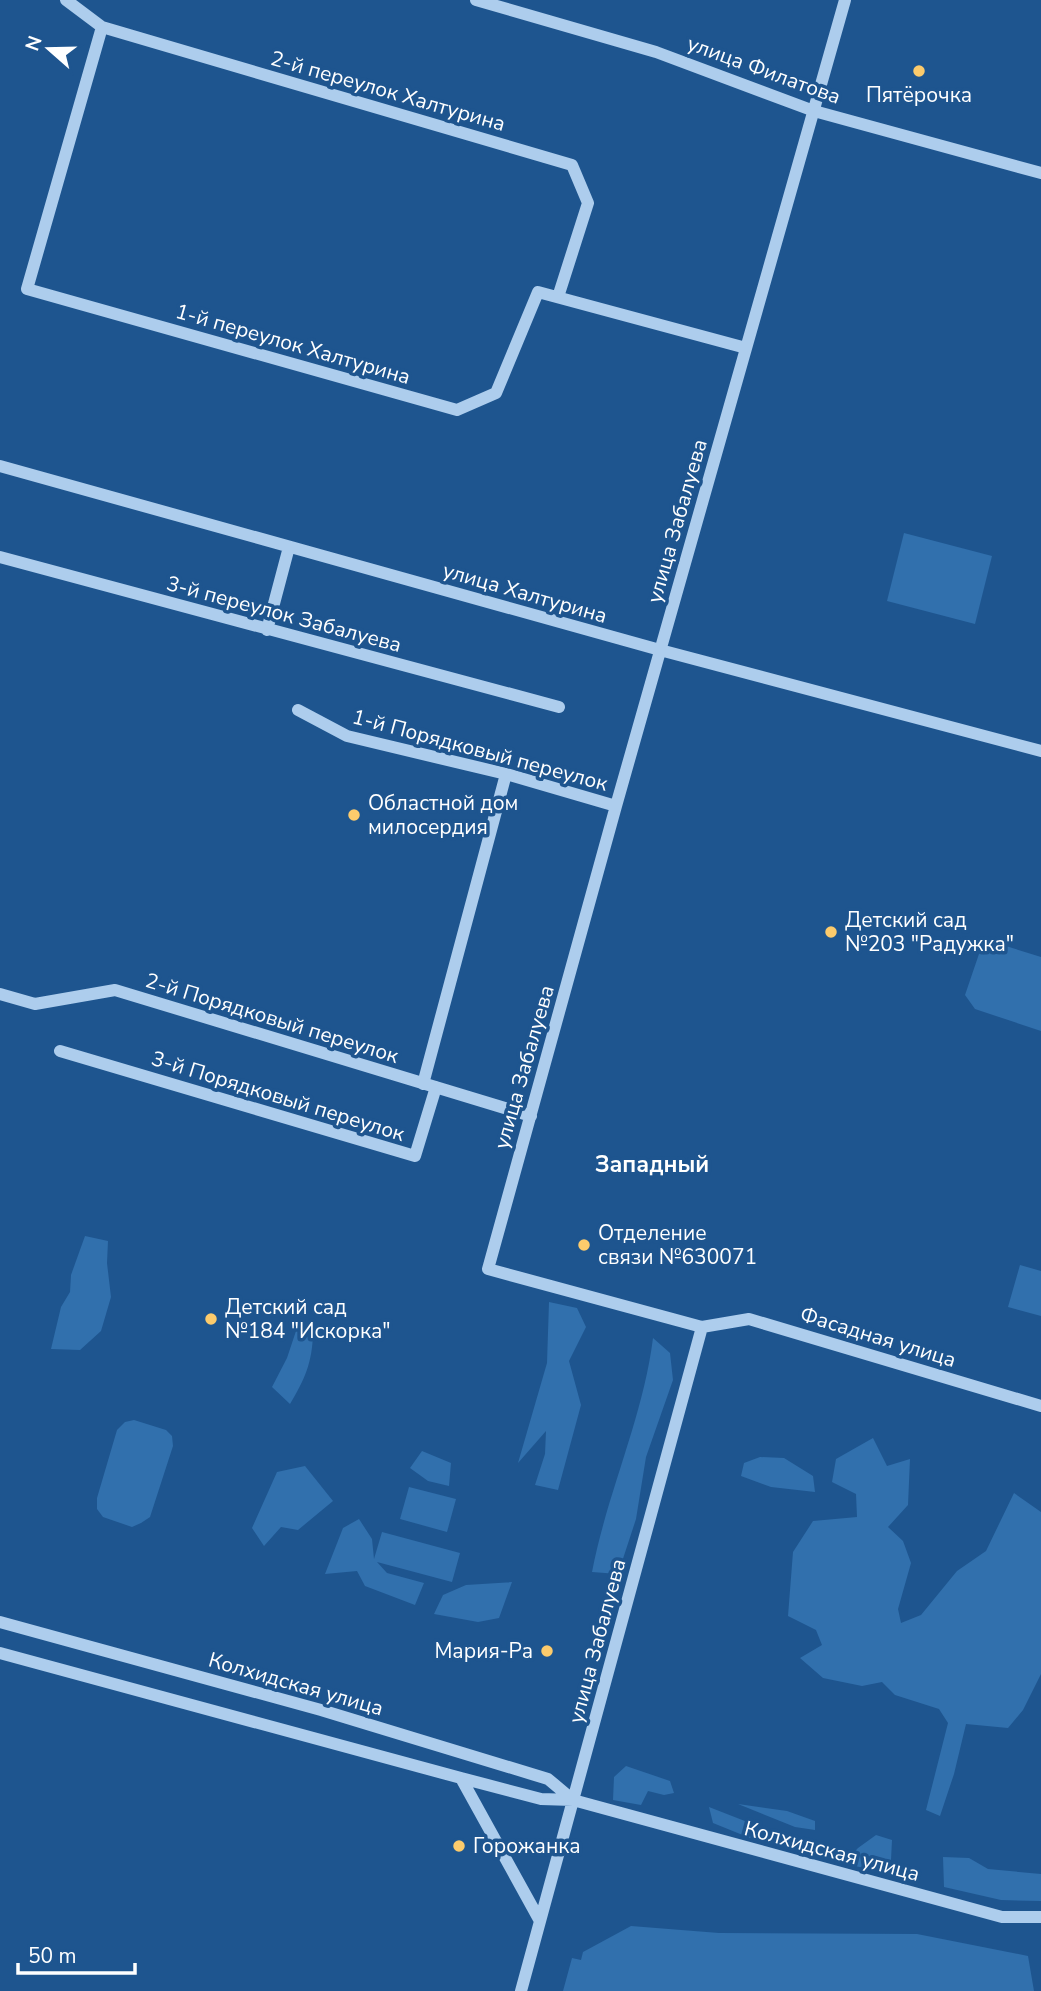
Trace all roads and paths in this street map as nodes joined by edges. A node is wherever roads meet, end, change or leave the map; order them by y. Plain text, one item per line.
1 (66, 0) edge
2 (476, 0) edge
3 (845, 0) edge
4 (102, 27) junction
5 (814, 111) junction
6 (1041, 173) edge
7 (558, 297) junction
8 (746, 348) junction
9 (0, 466) edge
10 (289, 547) junction
11 (0, 557) edge
12 (267, 630) junction
13 (660, 650) junction
14 (559, 707) dead end
15 (298, 710) dead end
16 (1041, 751) edge
17 (506, 774) junction
18 (616, 806) junction
19 (0, 994) edge
20 (60, 1051) dead end
21 (429, 1086) junction
22 (531, 1116) junction
23 (702, 1328) junction
24 (1041, 1406) edge
25 (0, 1622) edge
26 (0, 1653) edge
27 (461, 1778) junction
28 (573, 1800) junction
29 (1041, 1917) edge
30 (540, 1922) junction
31 (521, 1991) edge

1 - 4 street, 2-й переулок Халтурина
2 - 5 street, улица Филатова
3 - 5 street, улица Забалуева
4 - 7 street, 2-й переулок Халтурина
4 - 7 street, 1-й переулок Халтурина
5 - 6 street, улица Филатова
5 - 8 street, улица Забалуева
7 - 8 street
8 - 13 street, улица Забалуева
9 - 10 street, улица Халтурина
10 - 12 street
10 - 13 street, улица Халтурина
11 - 12 street, 3-й переулок Забалуева
12 - 14 street, 3-й переулок Забалуева
13 - 16 street, улица Халтурина
13 - 18 street, улица Забалуева
15 - 17 street, 1-й Порядковый переулок
17 - 18 street, 1-й Порядковый переулок
17 - 21 street
18 - 22 street, улица Забалуева
19 - 21 street, 2-й Порядковый переулок
20 - 21 street, 3-й Порядковый переулок
21 - 22 street, 2-й Порядковый переулок
22 - 23 street, улица Забалуева
23 - 24 street, Фасадная улица
23 - 28 street, улица Забалуева
25 - 28 street, Колхидская улица
26 - 27 street, Колхидская улица
27 - 28 street, Колхидская улица
27 - 30 street
28 - 29 street, Колхидская улица
28 - 30 street, улица Забалуева
30 - 31 street, улица Забалуева

